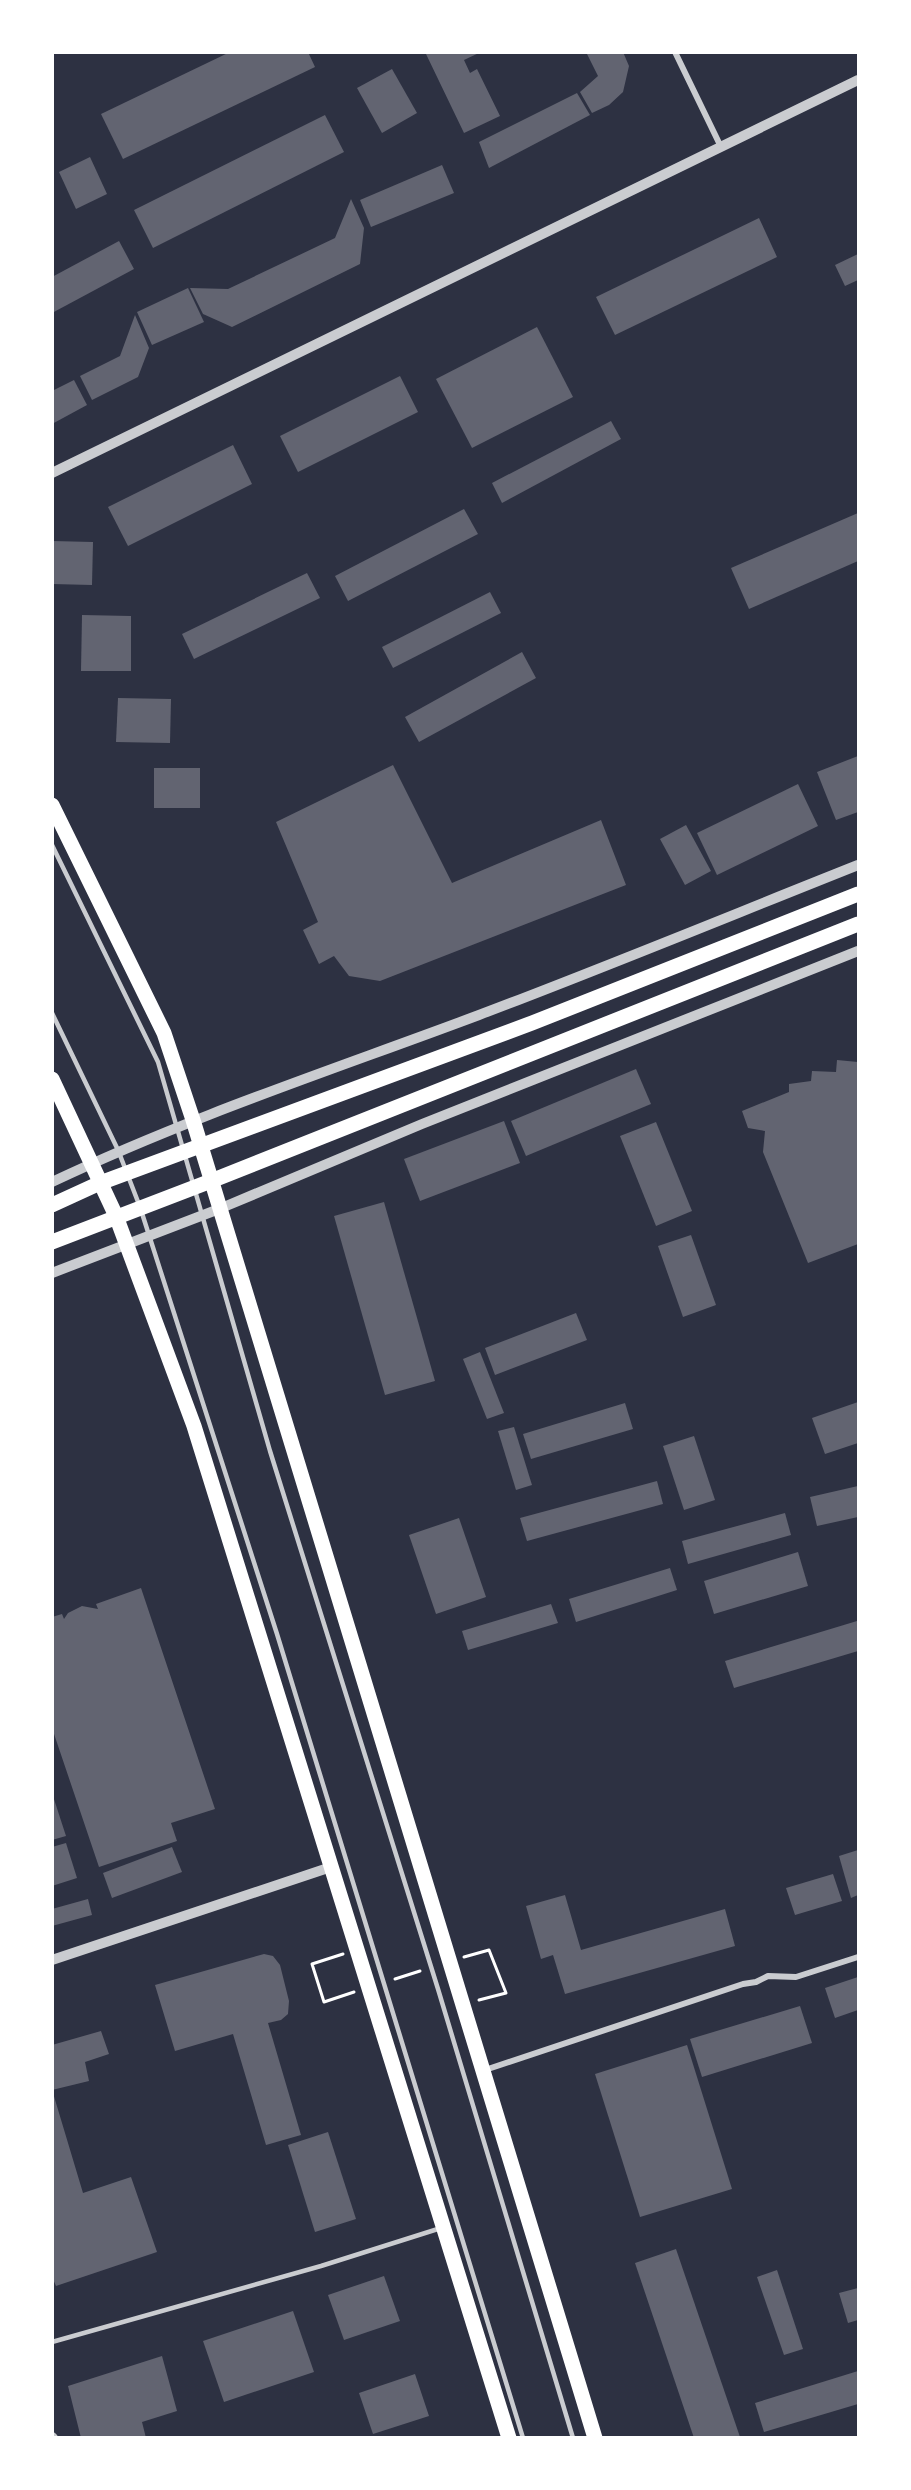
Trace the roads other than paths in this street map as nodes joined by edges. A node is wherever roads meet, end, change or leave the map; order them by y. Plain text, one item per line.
1 (675, 52) edge
2 (858, 80) edge
3 (721, 147) junction
4 (52, 473) edge
5 (52, 805) edge
6 (52, 845) edge
7 (858, 865) edge
8 (858, 894) edge
9 (858, 924) edge
10 (858, 951) edge
11 (52, 1013) edge
12 (52, 1079) edge
13 (193, 1120) junction
14 (177, 1126) junction
15 (200, 1145) junction
16 (118, 1150) junction
17 (184, 1152) junction
18 (91, 1164) junction
19 (126, 1174) junction
20 (211, 1181) junction
21 (52, 1182) edge
22 (100, 1183) junction
23 (193, 1186) junction
24 (52, 1205) edge
25 (140, 1207) junction
26 (219, 1209) junction
27 (116, 1216) junction
28 (202, 1216) junction
29 (150, 1237) junction
30 (52, 1242) edge
31 (127, 1245) junction
32 (52, 1273) edge
33 (331, 1867) junction
34 (858, 1957) edge
35 (52, 1960) edge
36 (483, 2071) junction
37 (444, 2227) junction
38 (52, 2342) edge
39 (509, 2438) edge
40 (523, 2438) edge
41 (573, 2438) edge
42 (595, 2438) edge

1 - 3 street
2 - 3 street
3 - 4 street
5 - 13 main road
6 - 14 lane
7 - 13 street
8 - 15 main road
9 - 20 main road
10 - 26 street
11 - 16 lane
12 - 18 main road
13 - 14 street
13 - 15 main road
14 - 16 street
14 - 17 lane
15 - 17 main road
15 - 20 main road
16 - 18 street
16 - 19 lane
17 - 19 main road
17 - 23 lane
18 - 21 street
18 - 22 main road
19 - 22 main road
19 - 25 lane
20 - 23 main road
20 - 26 main road
22 - 24 main road
22 - 27 main road
23 - 25 main road
23 - 28 lane
25 - 27 main road
25 - 29 lane
26 - 28 street
26 - 36 main road
27 - 30 main road
27 - 31 main road
28 - 29 street
28 - 41 lane
29 - 31 street
29 - 40 lane
31 - 32 street
31 - 33 main road
33 - 35 street
33 - 37 main road
34 - 36 street
36 - 42 main road
37 - 38 lane
37 - 39 main road

